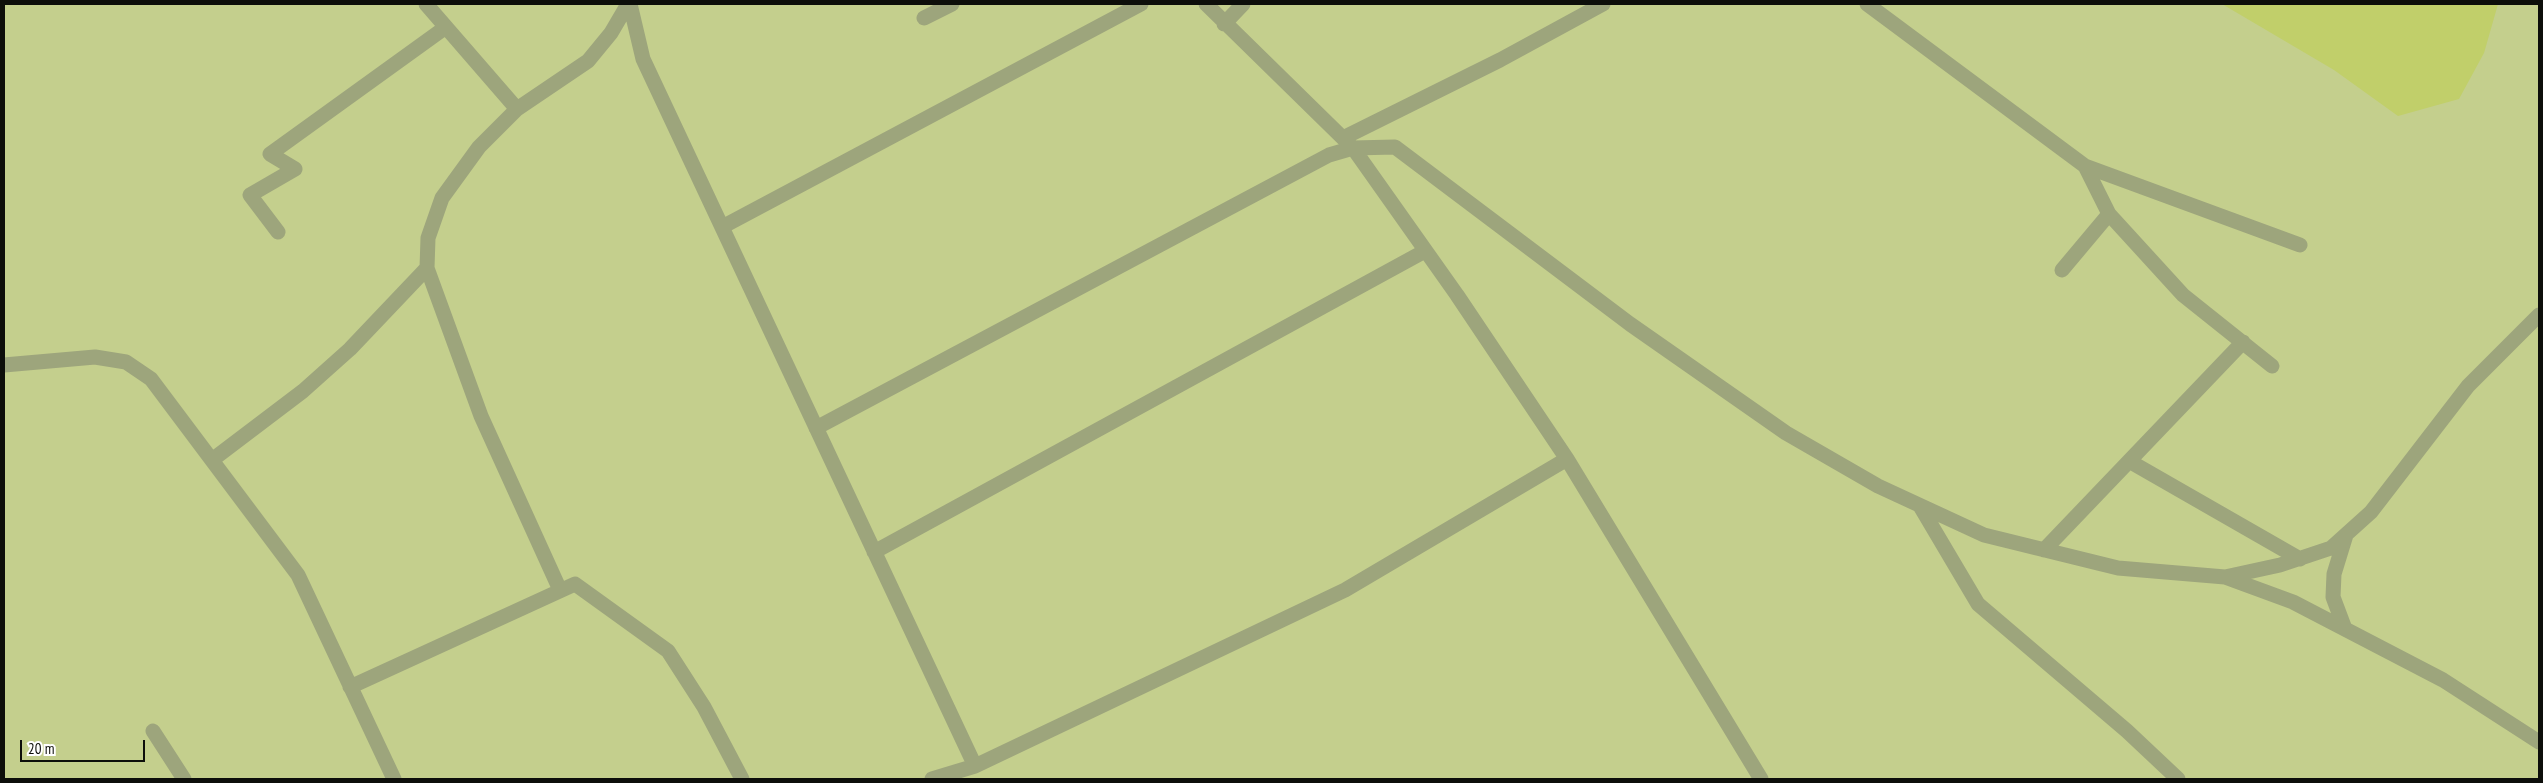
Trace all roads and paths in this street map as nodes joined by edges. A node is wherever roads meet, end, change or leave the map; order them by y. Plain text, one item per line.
1 (426, 4) edge
2 (629, 4) edge
3 (952, 4) edge
4 (1142, 4) edge
5 (1206, 4) edge
6 (1243, 4) edge
7 (1604, 4) edge
8 (1867, 4) edge
9 (924, 18) dead end
10 (1224, 24) junction
11 (446, 27) junction
12 (517, 109) junction
13 (1348, 143) junction
14 (2085, 166) junction
15 (2109, 214) junction
16 (722, 227) junction
17 (278, 232) dead end
18 (2300, 245) dead end
19 (1425, 251) junction
20 (427, 268) junction
21 (2062, 270) dead end
22 (2539, 315) edge
23 (2243, 342) junction
24 (4, 365) edge
25 (2272, 366) dead end
26 (816, 428) junction
27 (1567, 459) junction
28 (212, 460) junction
29 (2130, 461) junction
30 (1920, 506) junction
31 (2346, 534) junction
32 (2044, 550) junction
33 (874, 552) junction
34 (2300, 559) junction
35 (2225, 576) junction
36 (560, 590) junction
37 (2345, 629) junction
38 (350, 687) junction
39 (153, 731) dead end
40 (2539, 742) edge
41 (974, 766) junction
42 (184, 779) edge
43 (394, 779) edge
44 (742, 779) edge
45 (932, 779) edge
46 (1761, 779) edge
47 (2178, 779) edge

1 - 11 street
2 - 12 street
2 - 16 street
3 - 9 street
4 - 16 street
5 - 10 street
6 - 10 street
7 - 13 street
8 - 14 street
10 - 13 street
11 - 12 street
11 - 17 street
12 - 20 street
13 - 19 street
13 - 26 street
13 - 30 street
14 - 15 street
14 - 18 street
15 - 21 street
15 - 23 street
16 - 26 street
19 - 27 street
19 - 33 street
20 - 28 street
20 - 36 street
22 - 31 street
23 - 25 street
23 - 29 street
24 - 28 street
26 - 33 street
27 - 41 street
27 - 46 street
28 - 38 street
29 - 32 street
29 - 34 street
30 - 32 street
30 - 47 street
31 - 34 street
31 - 37 street
32 - 35 street
33 - 41 street
34 - 35 street
35 - 37 street
36 - 38 street
36 - 44 street
37 - 40 street
38 - 43 street
39 - 42 street
41 - 45 street

